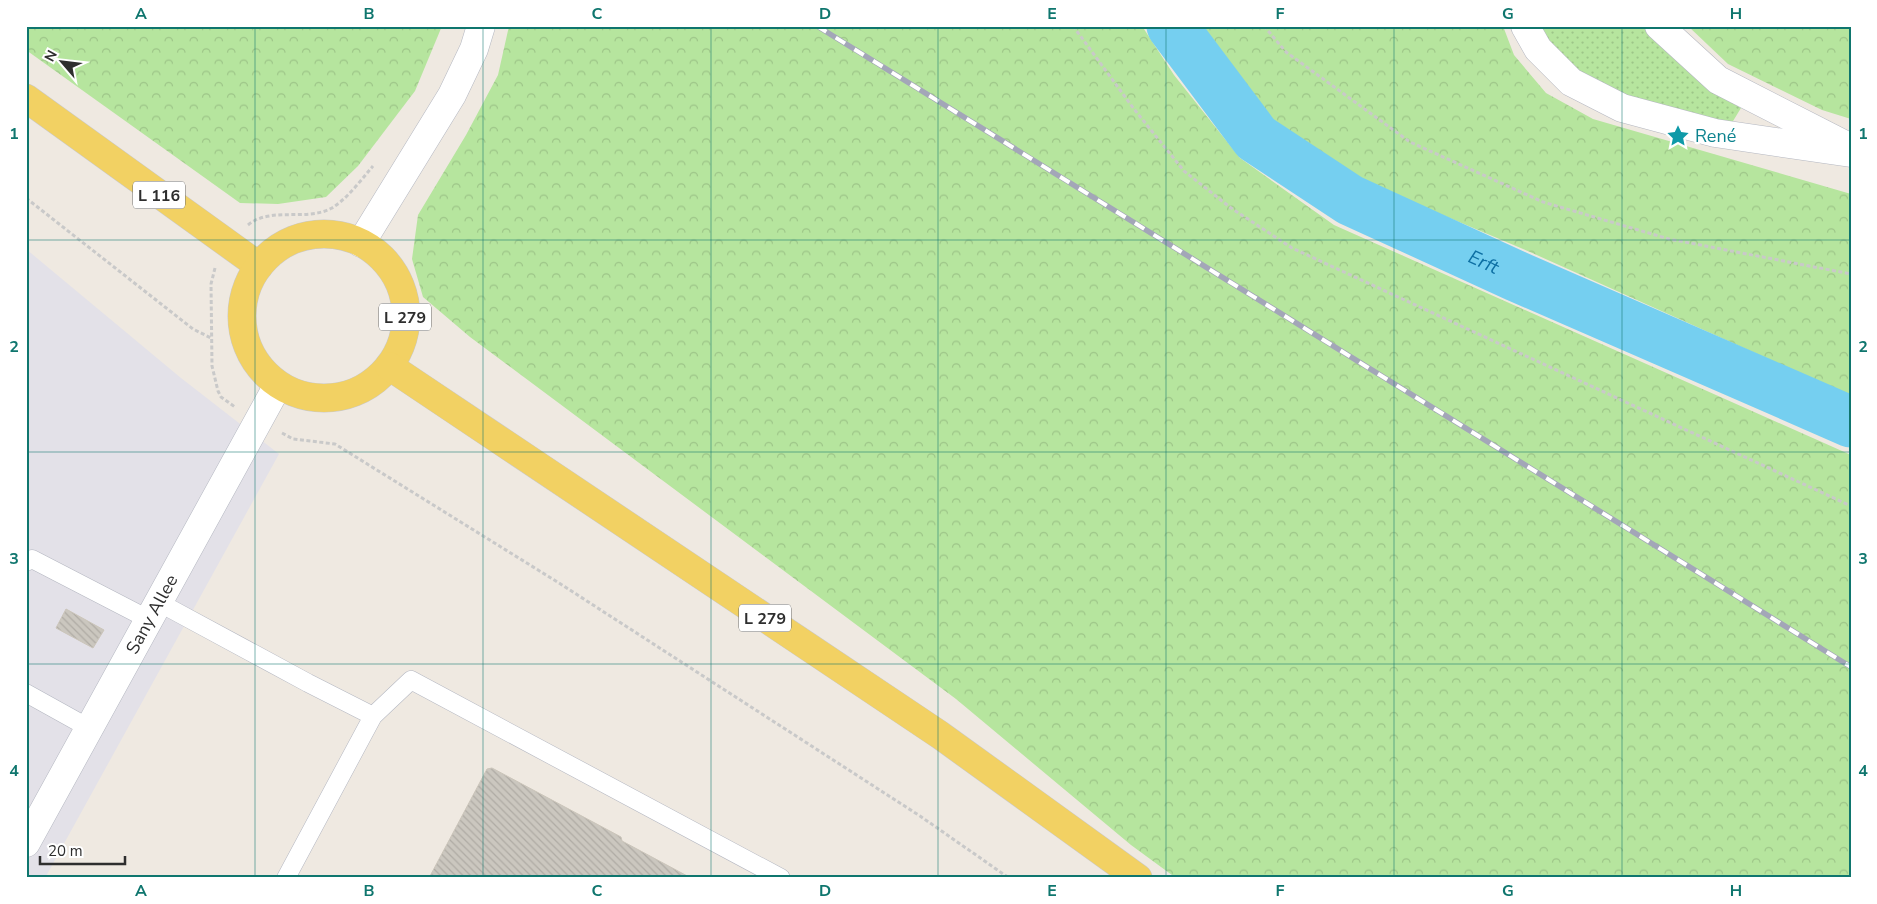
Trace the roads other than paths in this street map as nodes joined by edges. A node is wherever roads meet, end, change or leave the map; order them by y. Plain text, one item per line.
1 (481, 26) edge
2 (1525, 26) edge
3 (1660, 26) edge
4 (26, 98) edge
5 (1851, 148) edge
6 (1851, 153) edge
7 (362, 243) junction
8 (259, 266) junction
9 (389, 366) junction
10 (278, 385) junction
11 (26, 562) edge
12 (153, 610) junction
13 (26, 693) edge
14 (373, 716) junction
15 (89, 728) junction
16 (26, 843) edge
17 (286, 878) edge
18 (781, 878) edge
19 (1138, 878) edge

1 - 7 main road
2 - 6 main road
3 - 5 main road
4 - 8 main road, L 116
7 - 8 main road, L 279
7 - 9 main road, L 279
8 - 10 main road, L 279
9 - 10 main road, L 279
9 - 19 main road, L 279
10 - 12 main road, Sany Allee
11 - 12 lane
12 - 14 lane
12 - 15 main road, Sany Allee
13 - 15 lane
14 - 17 lane
14 - 18 lane
15 - 16 main road, Sany Allee

